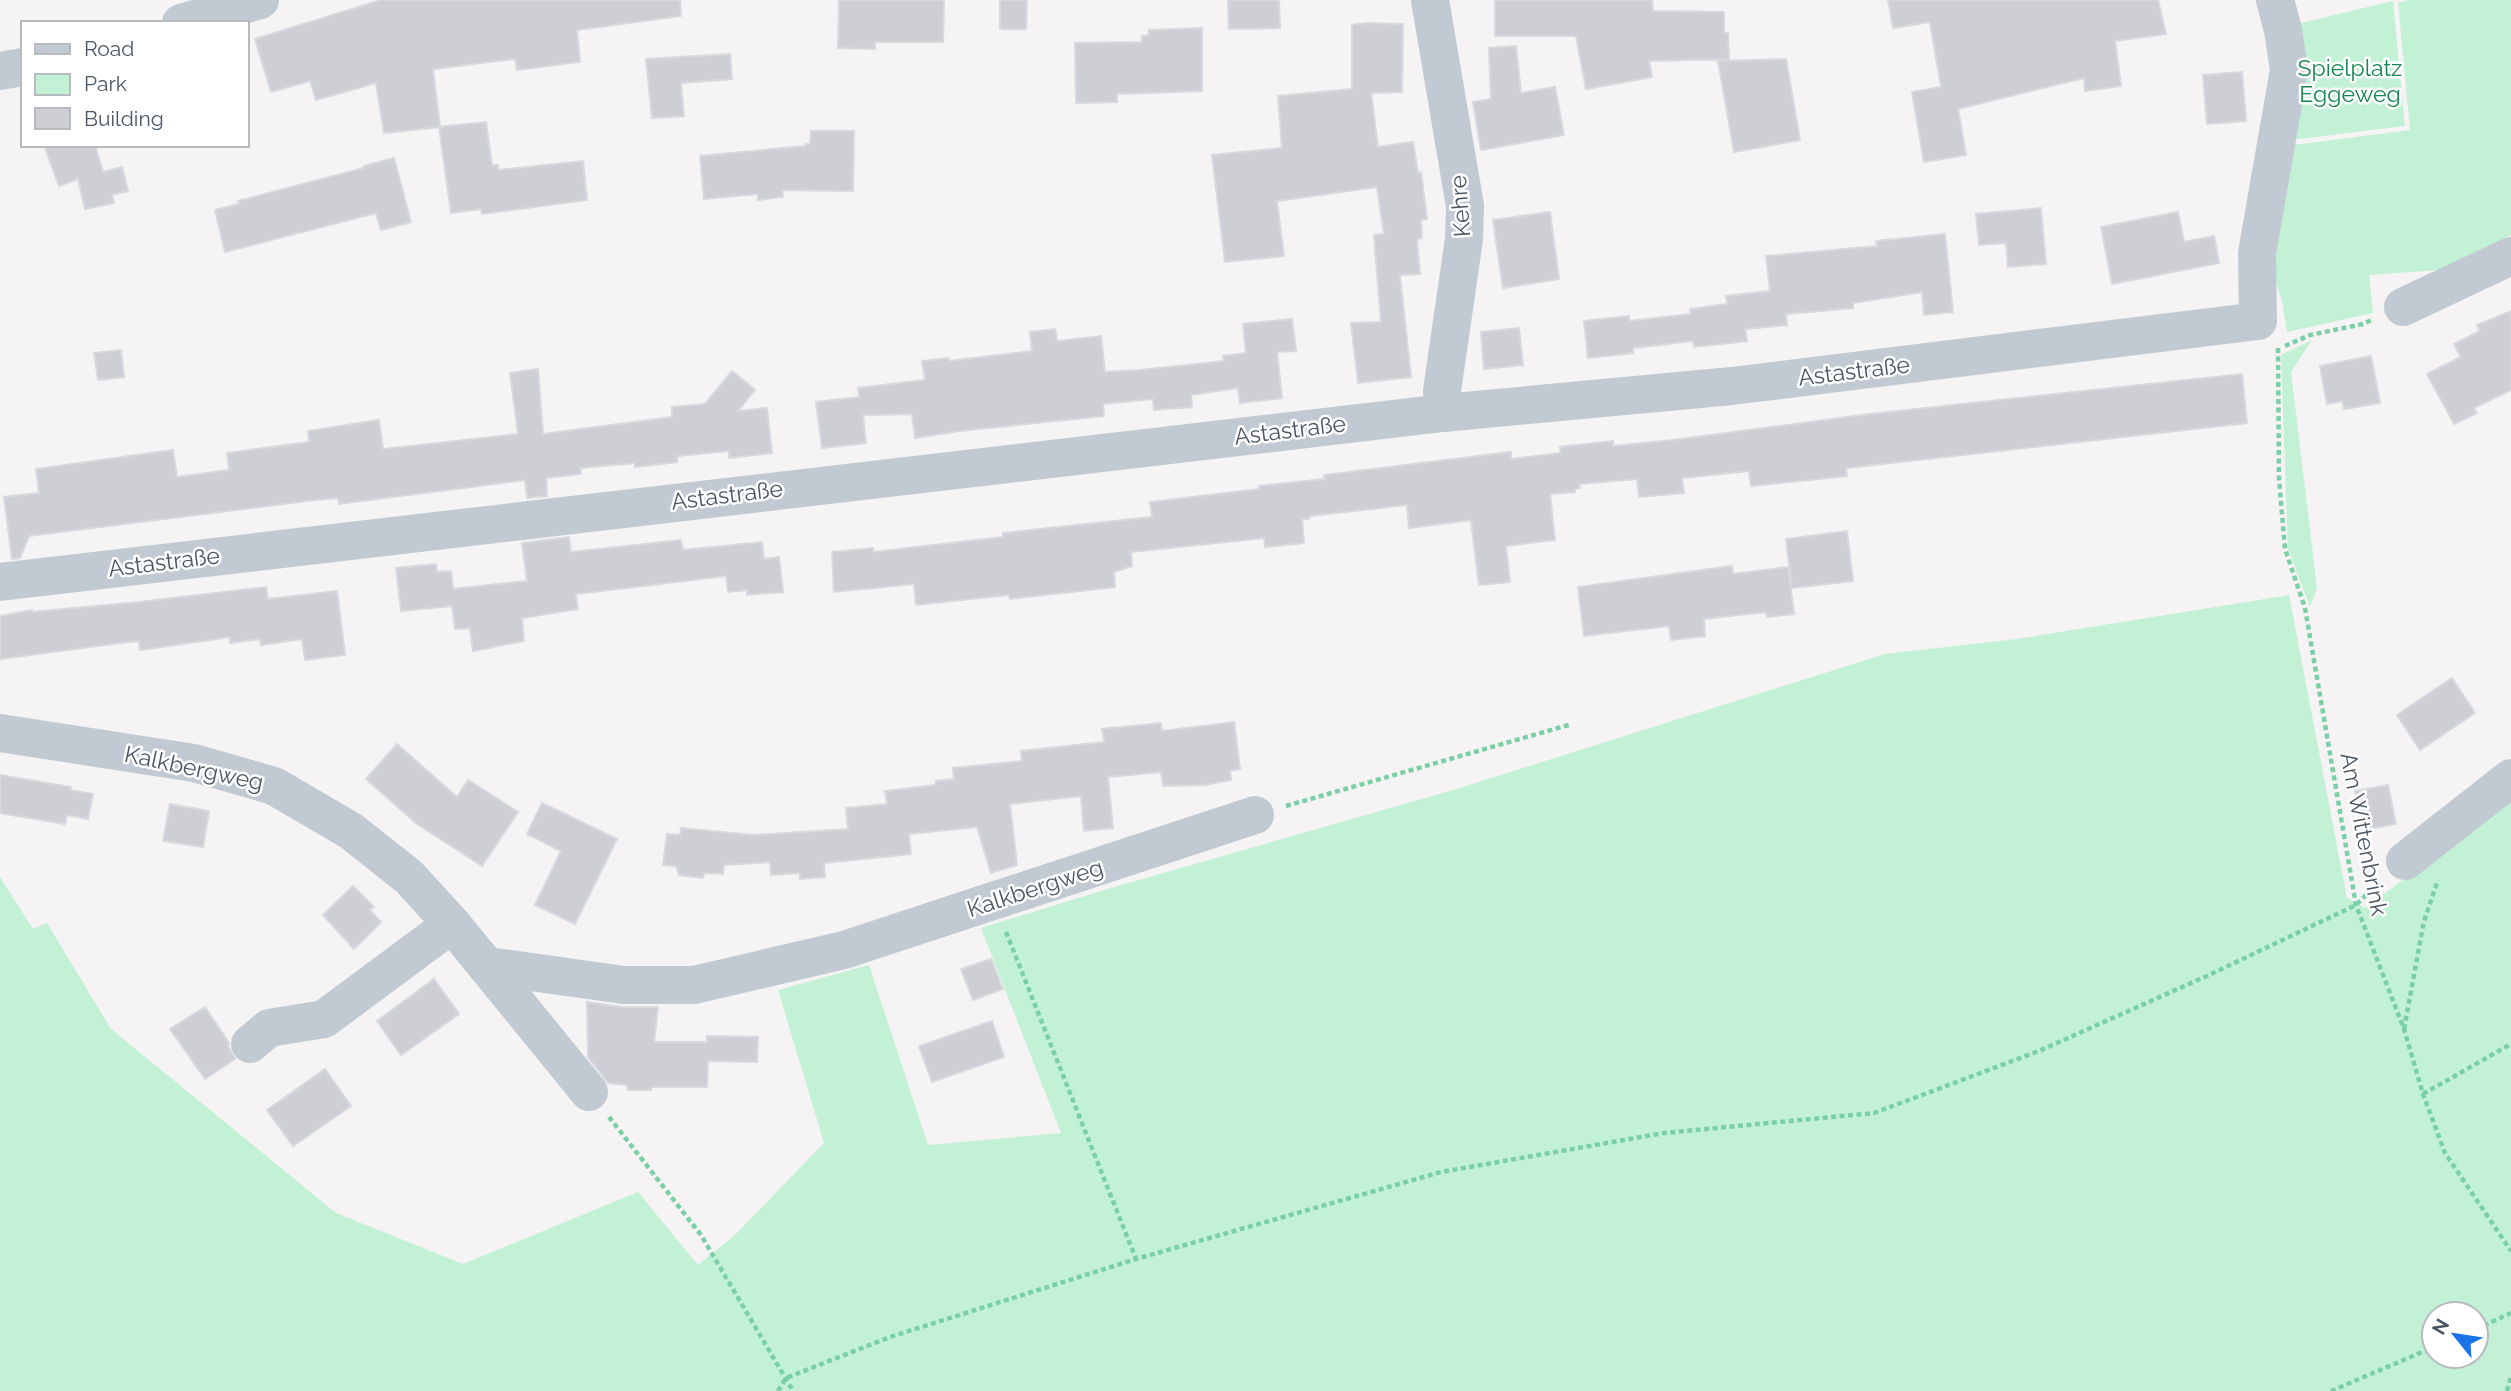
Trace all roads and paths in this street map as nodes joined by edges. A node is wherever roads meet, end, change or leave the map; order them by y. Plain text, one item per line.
1 (260, 0) edge
2 (1430, 0) edge
3 (2275, 0) edge
4 (188, 21) edge
5 (21, 66) edge
6 (0, 71) edge
7 (2511, 256) edge
8 (2403, 307) joint
9 (1443, 413) junction
10 (0, 582) edge
11 (1572, 724) dead end
12 (0, 733) edge
13 (2511, 778) edge
14 (1255, 816) joint
15 (2405, 861) dead end
16 (2441, 869) dead end
17 (995, 901) junction
18 (2356, 905) junction
19 (452, 924) junction
20 (488, 966) junction
21 (2404, 1029) junction
22 (250, 1044) dead end
23 (2511, 1044) edge
24 (589, 1092) joint
25 (2423, 1094) junction
26 (2511, 1251) edge
27 (1136, 1259) junction
28 (2511, 1313) edge
29 (2490, 1322) edge
30 (2420, 1353) edge
31 (2511, 1376) edge
32 (786, 1378) junction
33 (778, 1391) edge
34 (793, 1391) edge
35 (2331, 1391) edge
36 (2507, 1391) edge

1 - 4 street
2 - 9 street, Kehre
3 - 9 street, Astastraße
5 - 6 street
7 - 8 street
8 - 18 path, Am Wittenbrink
9 - 10 street, Astastraße
11 - 14 path
12 - 19 street, Kalkbergweg
13 - 15 street
14 - 17 street, Kalkbergweg
16 - 21 path
17 - 20 street, Kalkbergweg
17 - 27 path
18 - 21 path, Am Wittenbrink
18 - 27 path
19 - 20 street, Kalkbergweg
19 - 22 street
20 - 24 street, Kalkbergweg
21 - 25 path, Am Wittenbrink
23 - 25 path
24 - 32 path
25 - 26 path, Am Wittenbrink
27 - 32 path
28 - 29 path
30 - 35 path
31 - 36 path
32 - 33 path
32 - 34 path

